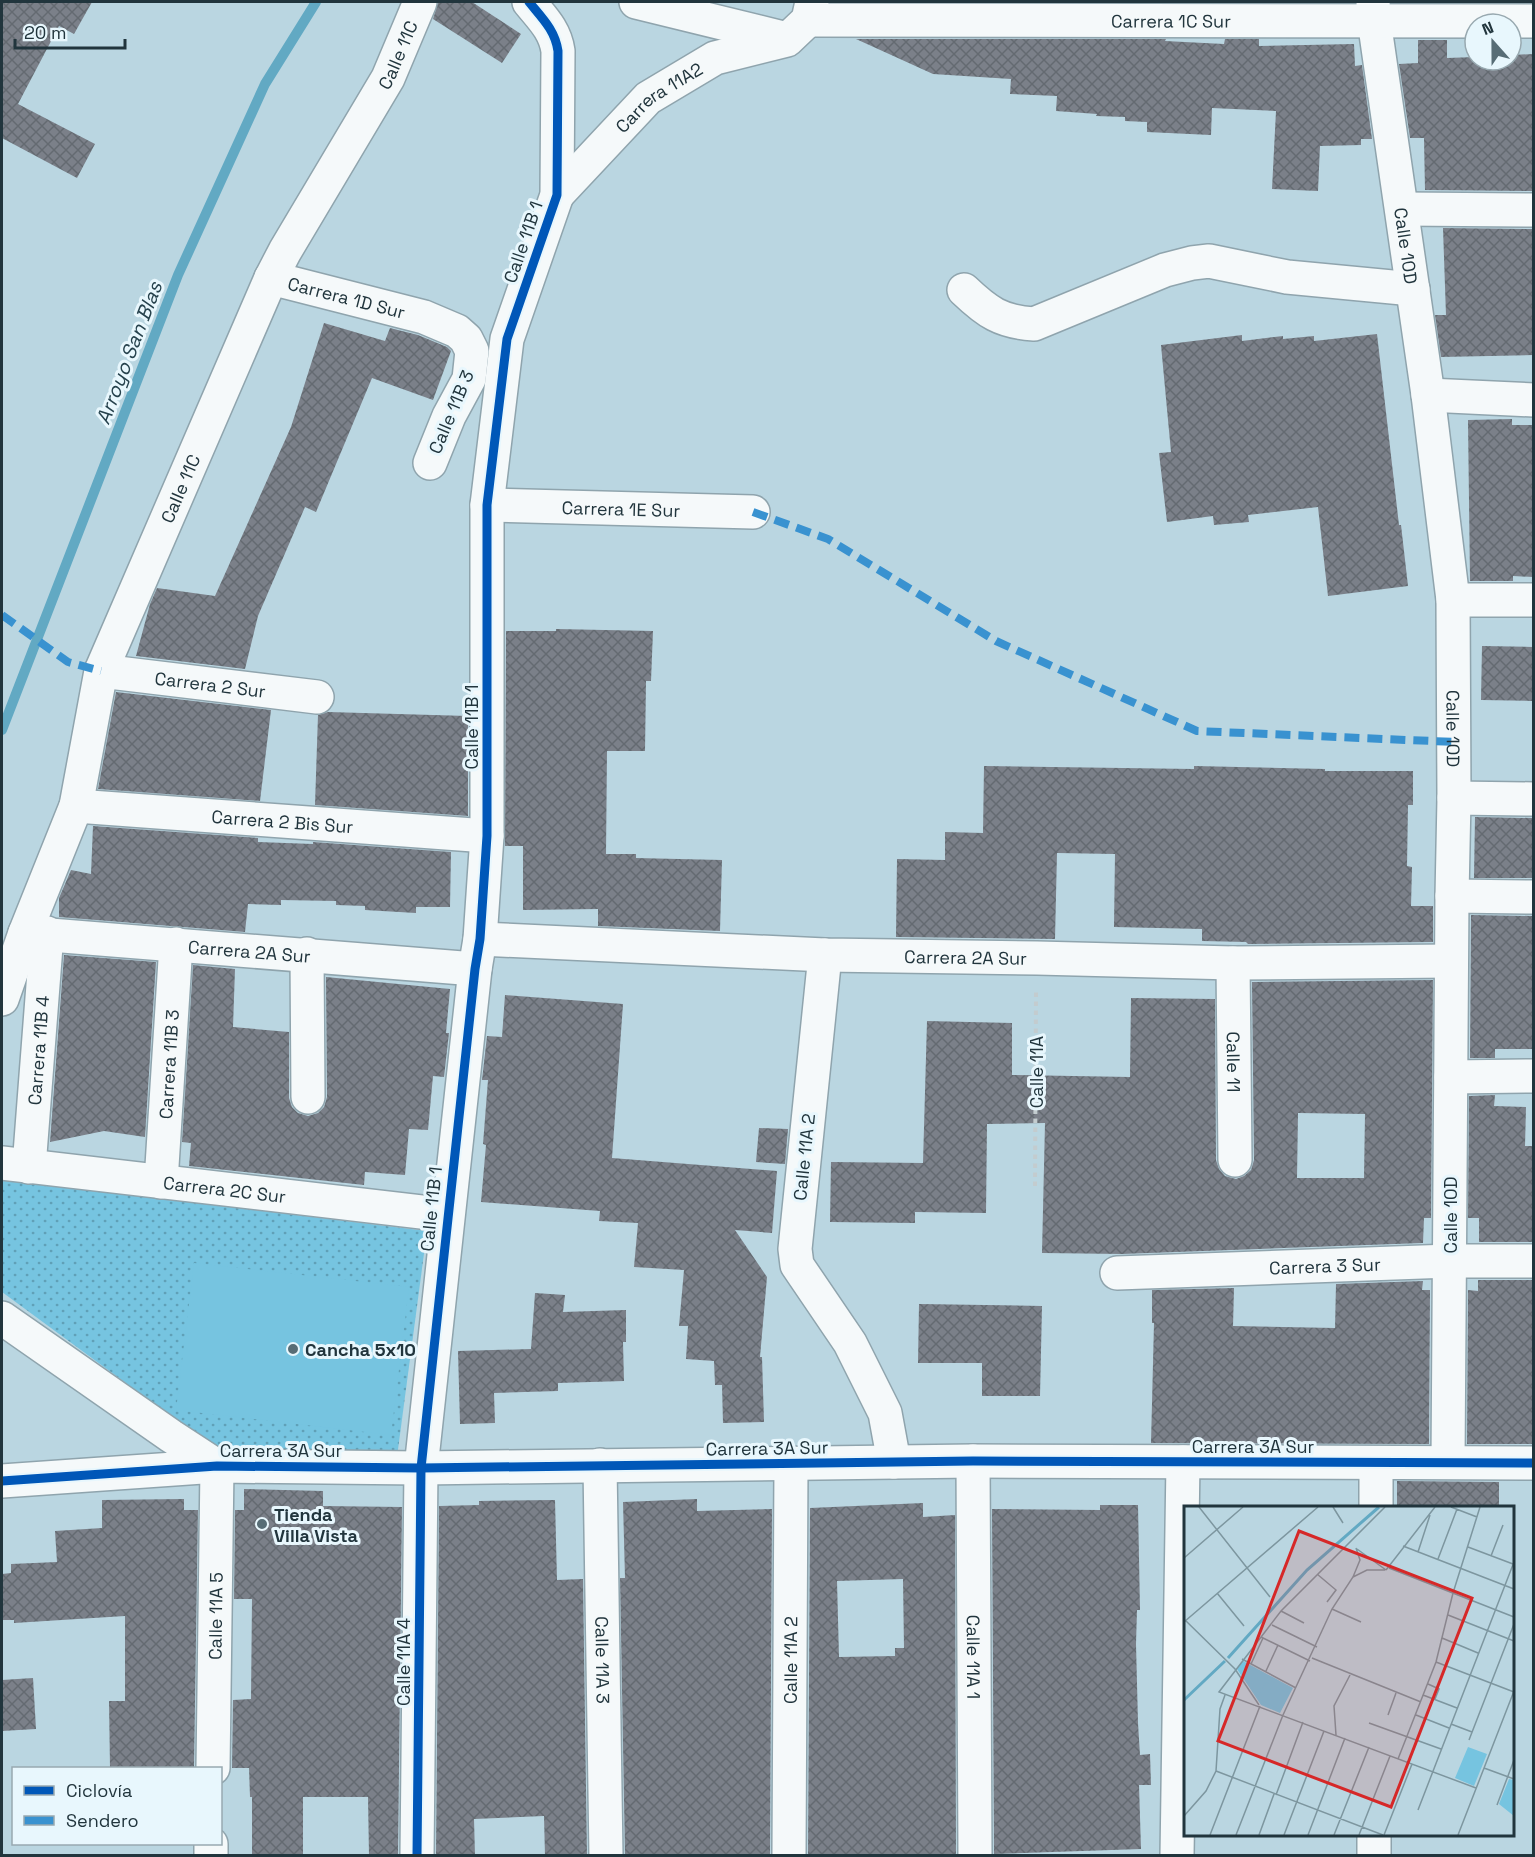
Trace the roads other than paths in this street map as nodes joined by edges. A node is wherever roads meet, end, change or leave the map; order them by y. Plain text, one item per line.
1 (420, 2) edge
2 (529, 2) edge
3 (636, 2) edge
4 (1374, 11) edge
5 (802, 20) edge
6 (1533, 21) edge
7 (557, 195) junction
8 (1402, 209) junction
9 (1533, 210) edge
10 (271, 278) junction
11 (1413, 289) junction
12 (964, 290) dead end
13 (466, 339) junction
14 (507, 339) junction
15 (1428, 395) junction
16 (1533, 400) edge
17 (430, 463) dead end
18 (487, 506) junction
19 (753, 512) dead end
20 (1453, 600) junction
21 (1533, 600) edge
22 (102, 671) junction
23 (317, 697) dead end
24 (1454, 798) junction
25 (1533, 799) edge
26 (76, 806) junction
27 (487, 836) junction
28 (1452, 896) junction
29 (1533, 897) edge
30 (36, 933) junction
31 (176, 944) junction
32 (308, 954) junction
33 (477, 954) junction
34 (825, 955) junction
35 (1451, 961) junction
36 (1233, 963) junction
37 (2, 999) edge
38 (1533, 1076) edge
39 (1451, 1077) junction
40 (308, 1097) dead end
41 (1235, 1160) dead end
42 (15, 1165) edge
43 (161, 1182) junction
44 (447, 1215) junction
45 (1450, 1261) junction
46 (1533, 1261) edge
47 (1117, 1273) dead end
48 (2, 1318) edge
49 (973, 1461) junction
50 (894, 1462) junction
51 (1183, 1462) junction
52 (1448, 1462) junction
53 (1376, 1463) junction
54 (1533, 1463) edge
55 (791, 1464) junction
56 (600, 1465) junction
57 (217, 1466) junction
58 (421, 1468) junction
59 (2, 1481) edge
60 (1376, 1506) edge
61 (213, 1767) edge
62 (1374, 1836) edge
63 (417, 1856) edge
64 (606, 1856) edge
65 (789, 1856) edge
66 (975, 1856) edge
67 (1177, 1856) edge
68 (1374, 1856) edge

1 - 10 street, Calle 11C
2 - 7 street, Calle 11B 1
3 - 5 street, Carrera 1C Sur
4 - 5 street, Carrera 1C Sur
4 - 6 street, Carrera 1C Sur
4 - 8 street, Calle 10D
5 - 7 street, Carrera 11A2
7 - 14 street, Calle 11B 1
8 - 9 street
8 - 11 street, Calle 10D
10 - 13 street, Carrera 1D Sur
10 - 22 street, Calle 11C
11 - 12 street
11 - 15 street, Calle 10D
13 - 14 street
13 - 17 street, Calle 11B 3
14 - 18 street, Calle 11B 1
15 - 16 street
15 - 20 street, Calle 10D
18 - 19 street, Carrera 1E Sur
18 - 27 street, Calle 11B 1
20 - 21 street
20 - 24 street, Calle 10D
22 - 23 street, Carrera 2 Sur
22 - 26 street, Calle 11C
24 - 25 street
24 - 28 street, Calle 10D
26 - 27 street, Carrera 2 Bis Sur
26 - 30 street, Calle 11C
27 - 33 street, Calle 11B 1
28 - 29 street
28 - 35 street, Calle 10D
30 - 31 street, Carrera 2A Sur
30 - 37 street, Calle 11C
30 - 42 street, Carrera 11B 4
31 - 32 street, Carrera 2A Sur
31 - 43 street, Carrera 11B 3
32 - 33 street, Carrera 2A Sur
32 - 40 street
33 - 34 street, Carrera 2A Sur
33 - 44 street, Calle 11B 1
34 - 36 street, Carrera 2A Sur
34 - 50 street, Calle 11A 2
35 - 36 street, Carrera 2A Sur
35 - 39 street, Calle 10D
36 - 41 street, Calle 11
38 - 39 street
39 - 45 street, Calle 10D
42 - 43 street, Carrera 2C Sur
43 - 44 street, Carrera 2C Sur
44 - 58 street, Calle 11B 1
45 - 46 street, Carrera 3 Sur
45 - 47 street, Carrera 3 Sur
45 - 52 street, Calle 10D
48 - 57 street, Carrera 3A Sur
49 - 50 street, Carrera 3A Sur
49 - 51 street, Carrera 3A Sur
49 - 66 street, Calle 11A 1
50 - 55 street, Carrera 3A Sur
51 - 53 street, Carrera 3A Sur
51 - 67 street
52 - 53 street, Carrera 3A Sur
52 - 54 street, Carrera 3A Sur
53 - 60 street
55 - 56 street, Carrera 3A Sur
55 - 65 street, Calle 11A 2
56 - 58 street, Carrera 3A Sur
56 - 64 street, Calle 11A 3
57 - 58 street, Carrera 3A Sur
57 - 59 street, Carrera 3A Sur
57 - 61 street, Calle 11A 5
58 - 63 street, Calle 11A 4
62 - 68 street

